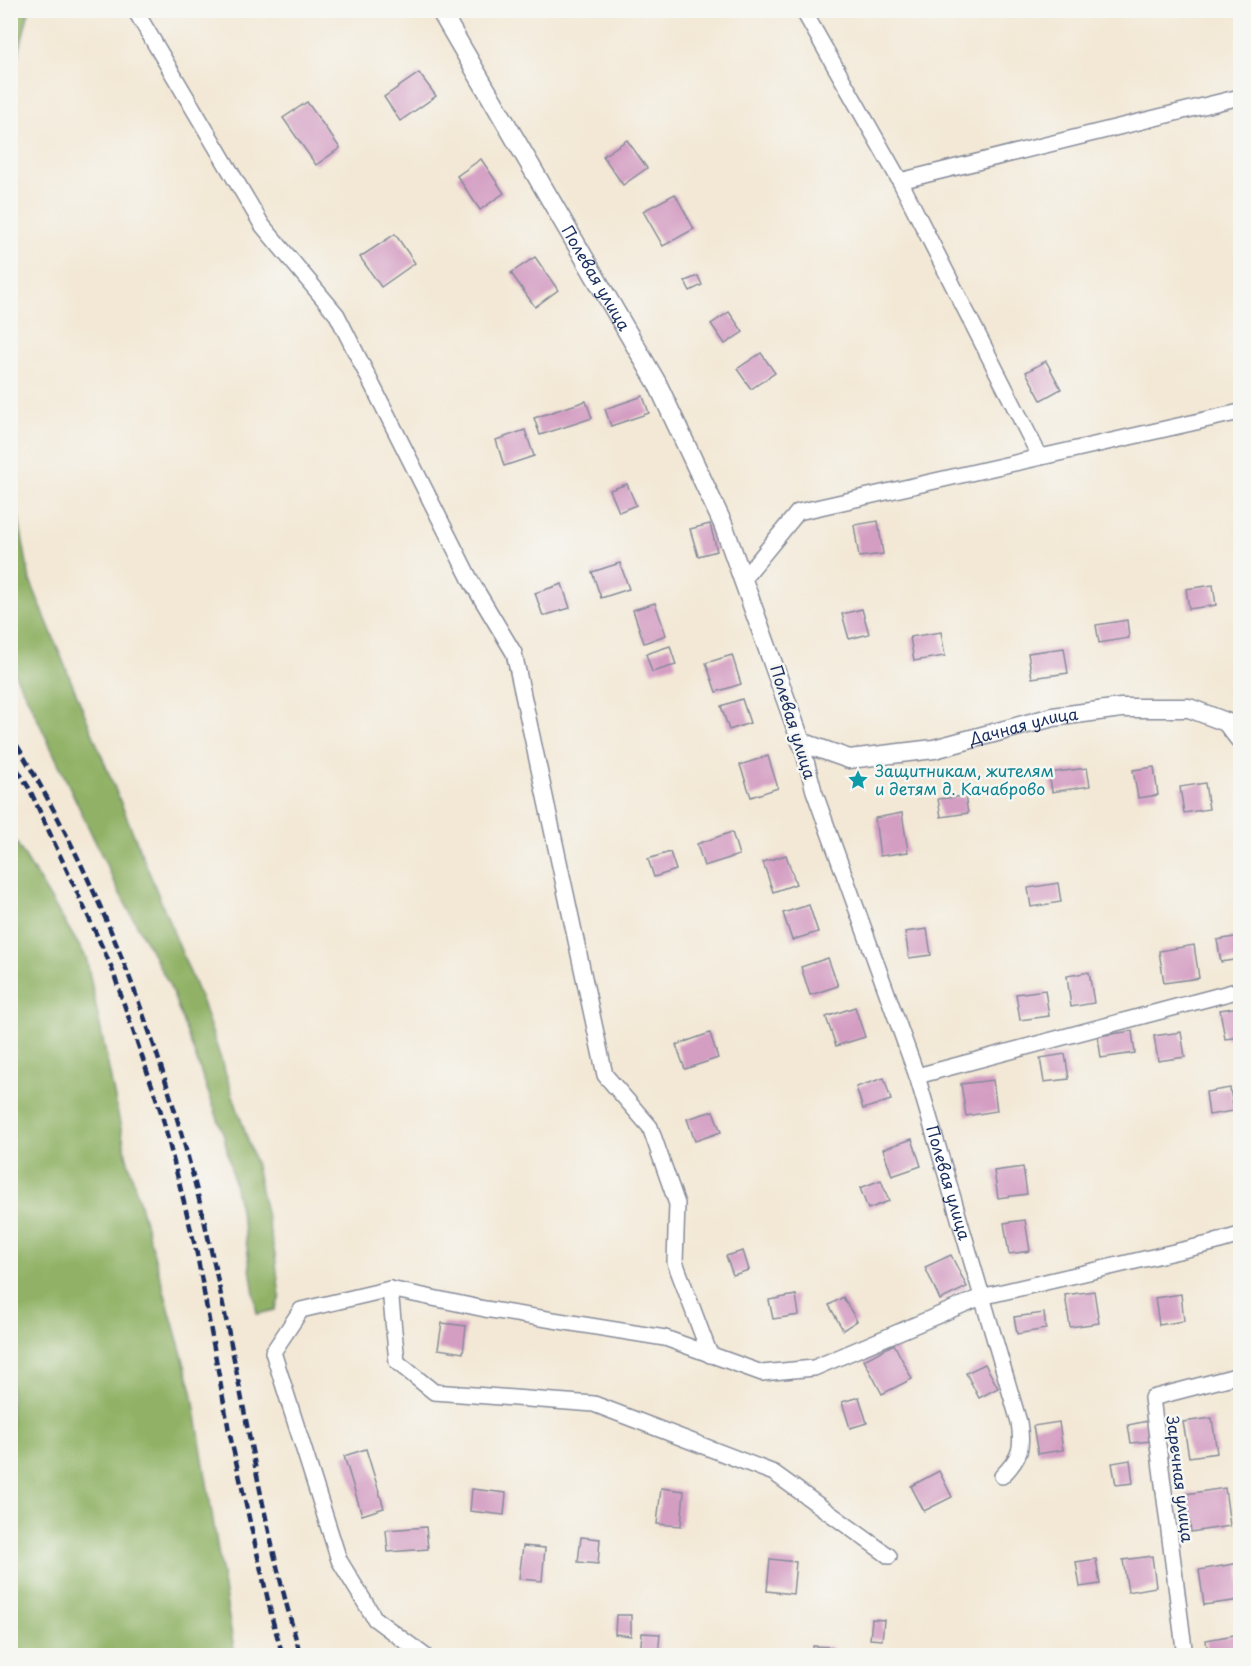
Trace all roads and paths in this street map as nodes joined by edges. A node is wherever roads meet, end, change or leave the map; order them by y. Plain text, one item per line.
1 (135, 10) edge
2 (440, 10) edge
3 (803, 10) edge
4 (1240, 97) edge
5 (900, 181) junction
6 (1240, 412) edge
7 (1040, 458) junction
8 (744, 578) junction
9 (1240, 740) edge
10 (801, 742) junction
11 (1240, 990) edge
12 (917, 1076) junction
13 (1240, 1235) edge
14 (390, 1289) junction
15 (981, 1297) junction
16 (710, 1355) junction
17 (1240, 1375) edge
18 (1002, 1476) dead end
19 (889, 1556) dead end
20 (425, 1656) edge
21 (1185, 1656) edge

1 - 16 street
2 - 8 street, Полевая улица
3 - 5 street
4 - 5 street
5 - 7 street
6 - 7 street
7 - 8 street
8 - 10 street, Полевая улица
9 - 10 street, Дачная улица
10 - 12 street, Полевая улица
11 - 12 street
12 - 15 street, Полевая улица
13 - 15 street
14 - 16 street
14 - 19 street
14 - 20 street
15 - 16 street
15 - 18 street, Полевая улица
17 - 21 street, Заречная улица

